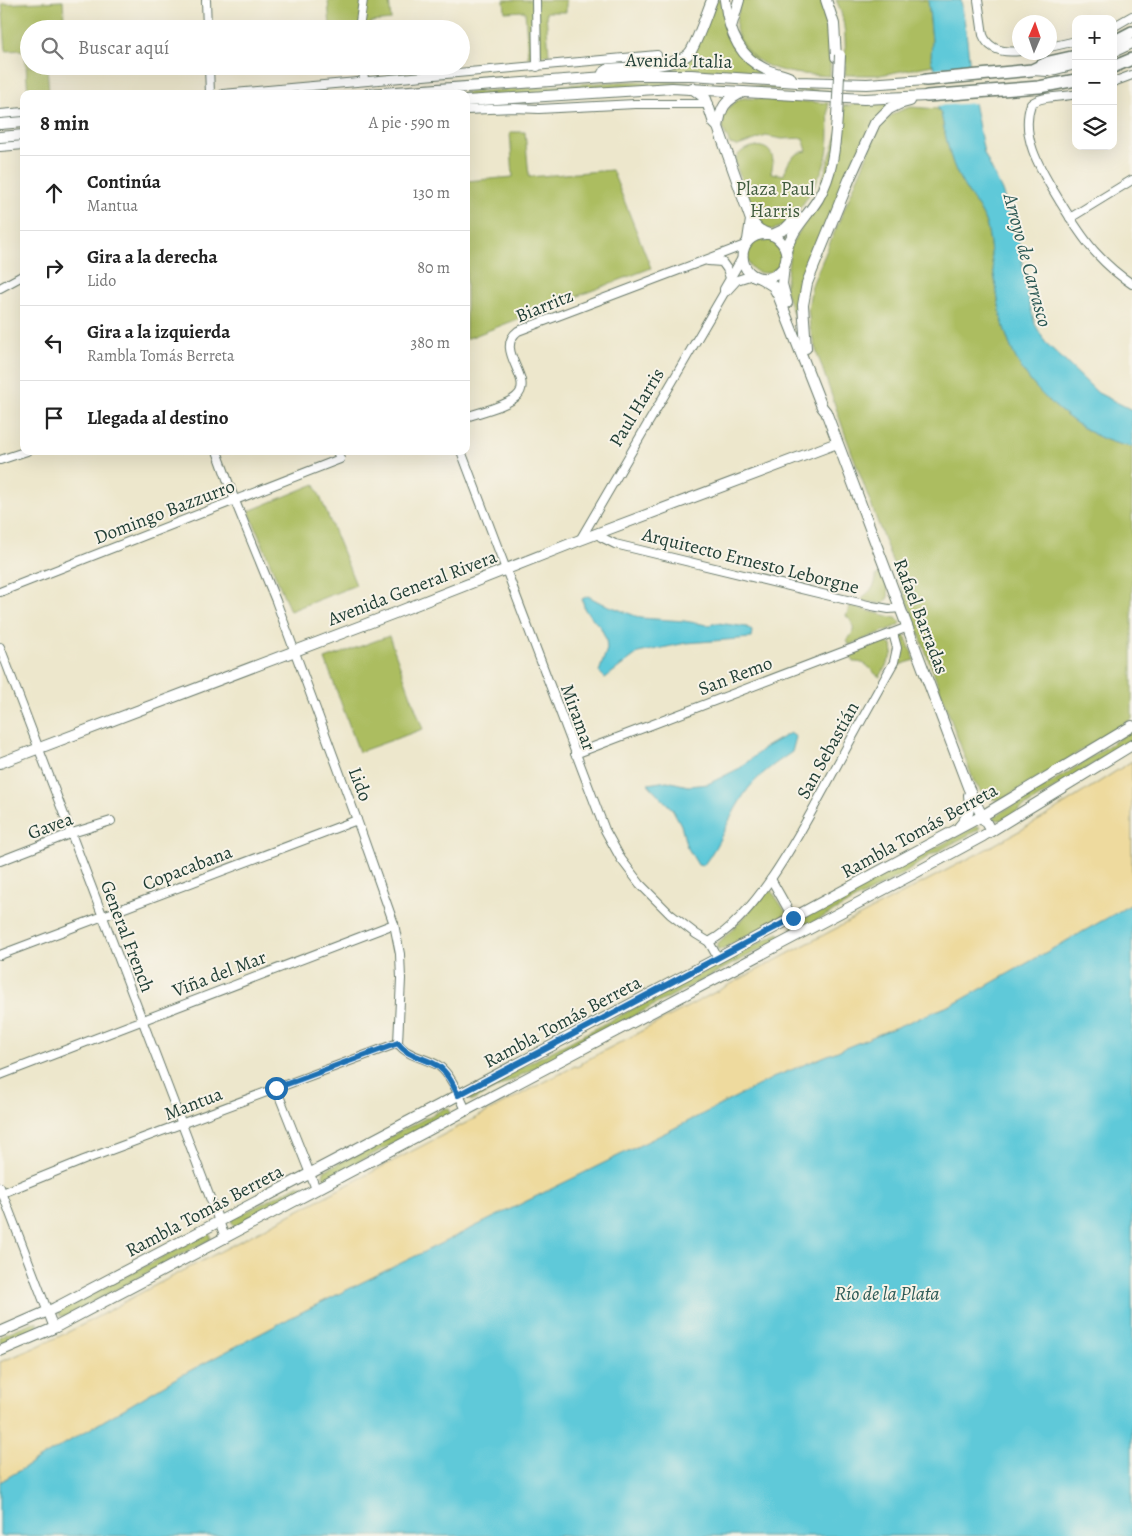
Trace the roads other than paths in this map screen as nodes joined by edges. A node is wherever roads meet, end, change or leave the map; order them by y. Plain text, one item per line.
1 (206, 0) edge
2 (363, 0) edge
3 (536, 0) edge
4 (712, 0) edge
5 (725, 0) edge
6 (739, 0) edge
7 (826, 0) edge
8 (831, 0) edge
9 (978, 0) edge
10 (1132, 16) edge
11 (207, 20) edge
12 (360, 20) edge
13 (1117, 24) edge
14 (731, 28) junction
15 (1132, 32) edge
16 (1117, 40) edge
17 (1072, 42) edge
18 (1132, 43) edge
19 (1057, 45) edge
20 (1117, 50) edge
21 (1012, 51) edge
22 (657, 55) dead end
23 (838, 56) junction
24 (1072, 57) edge
25 (1132, 59) edge
26 (1072, 65) edge
27 (1117, 65) edge
28 (538, 67) junction
29 (1032, 70) junction
30 (470, 72) edge
31 (209, 75) edge
32 (364, 75) edge
33 (439, 75) edge
34 (1132, 75) edge
35 (598, 76) junction
36 (926, 80) joint
37 (364, 81) junction
38 (1072, 81) edge
39 (1117, 81) edge
40 (798, 82) junction
41 (692, 88) junction
42 (210, 90) edge
43 (267, 90) edge
44 (419, 90) edge
45 (744, 91) junction
46 (1072, 95) edge
47 (927, 96) junction
48 (470, 101) edge
49 (513, 103) junction
50 (709, 104) junction
51 (724, 104) junction
52 (470, 109) edge
53 (20, 112) edge
54 (0, 114) edge
55 (835, 117) junction
56 (20, 122) edge
57 (0, 124) edge
58 (718, 127) junction
59 (20, 135) edge
60 (0, 137) edge
61 (20, 145) edge
62 (0, 147) edge
63 (1132, 180) edge
64 (1070, 218) junction
65 (751, 220) junction
66 (770, 234) junction
67 (747, 243) junction
68 (786, 251) junction
69 (742, 258) junction
70 (699, 263) junction
71 (784, 266) junction
72 (756, 276) junction
73 (20, 277) edge
74 (730, 278) junction
75 (1131, 280) edge
76 (0, 288) edge
77 (724, 293) junction
78 (806, 348) junction
79 (826, 412) junction
80 (470, 415) edge
81 (837, 443) junction
82 (20, 453) edge
83 (218, 455) edge
84 (339, 455) edge
85 (463, 455) edge
86 (0, 460) edge
87 (235, 501) junction
88 (598, 533) junction
89 (580, 540) junction
90 (507, 568) junction
91 (0, 592) edge
92 (901, 608) junction
93 (908, 627) junction
94 (893, 633) junction
95 (0, 647) edge
96 (293, 651) junction
97 (1132, 726) edge
98 (1132, 745) edge
99 (38, 748) junction
100 (575, 754) junction
101 (0, 763) edge
102 (968, 786) junction
103 (1004, 804) junction
104 (982, 816) junction
105 (357, 820) junction
106 (111, 821) dead end
107 (956, 830) junction
108 (991, 831) junction
109 (72, 833) junction
110 (0, 861) edge
111 (915, 873) junction
112 (771, 879) junction
113 (104, 916) junction
114 (793, 918) junction
115 (394, 924) junction
116 (782, 924) junction
117 (791, 940) junction
118 (709, 942) junction
119 (0, 955) edge
120 (718, 958) junction
121 (143, 1020) junction
122 (398, 1043) junction
123 (0, 1075) edge
124 (276, 1088) junction
125 (458, 1095) junction
126 (466, 1110) junction
127 (182, 1124) junction
128 (310, 1174) junction
129 (316, 1189) junction
130 (1, 1192) edge
131 (219, 1222) junction
132 (225, 1237) junction
133 (47, 1312) junction
134 (54, 1328) junction
135 (0, 1332) edge
136 (0, 1351) edge

1 - 11 street
2 - 12 street
3 - 28 street
4 - 35 main road
5 - 14 main road
6 - 14 main road
7 - 23 main road
8 - 23 main road
9 - 21 street
10 - 13 street
14 - 40 main road
15 - 16 highway
17 - 19 street
18 - 20 main road
22 - 28 street, Avenida Italia
23 - 55 main road
24 - 29 highway, Avenida Italia
25 - 27 highway
26 - 29 main road
28 - 30 street, Avenida Italia
29 - 36 highway, Avenida Italia
31 - 42 street
32 - 37 street
33 - 37 street, Avenida Italia
34 - 39 street
35 - 40 main road, Avenida Italia
35 - 44 main road, Avenida Italia
36 - 40 main road, Avenida Italia
37 - 43 street, Avenida Italia
38 - 47 highway, Avenida Italia
41 - 45 main road, Avenida Italia
41 - 49 main road, Avenida Italia
41 - 50 main road
45 - 47 main road, Avenida Italia
45 - 51 main road
46 - 64 street
47 - 78 main road
48 - 49 main road, Avenida Italia
49 - 50 street, Avenida Italia
49 - 52 street, Avenida Italia
50 - 51 main road
50 - 58 main road
51 - 58 main road
53 - 54 street
55 - 66 main road
55 - 68 main road
56 - 57 main road
58 - 65 main road
59 - 60 main road
61 - 62 street
63 - 64 street
64 - 75 street
65 - 66 main road
65 - 67 main road
66 - 67 main road
66 - 68 main road
67 - 69 main road
67 - 70 street, Biarritz
68 - 71 main road, Rafael Barradas
69 - 72 main road, Rafael Barradas
69 - 74 street, Paul Harris
70 - 74 street, Biarritz
70 - 80 street, Biarritz
71 - 72 main road
71 - 78 main road, Rafael Barradas
72 - 77 street, Paul Harris
72 - 79 main road, Rafael Barradas
73 - 76 street
74 - 77 street, Paul Harris
77 - 89 street, Paul Harris
78 - 79 main road, Rafael Barradas
79 - 81 main road, Rafael Barradas
81 - 88 main road, Avenida General Rivera
81 - 92 main road, Rafael Barradas
82 - 86 street
83 - 87 street, Lido
84 - 87 street, Domingo Bazzurro
85 - 90 street, Miramar
87 - 91 street, Domingo Bazzurro
87 - 96 street, Lido
88 - 89 main road, Avenida General Rivera
88 - 92 street, Arquitecto Ernesto Leborgne
89 - 90 main road, Avenida General Rivera
90 - 96 main road, Avenida General Rivera
90 - 100 street, Miramar
92 - 93 main road, Rafael Barradas
93 - 94 street, San Remo
93 - 102 main road, Rafael Barradas
94 - 100 street, San Remo
94 - 112 street, San Sebastián
95 - 99 street, General French
96 - 99 main road, Avenida General Rivera
96 - 105 street, Lido
97 - 103 main road, Rambla Tomás Berreta
98 - 108 main road, Rambla Tomás Berreta
99 - 101 main road, Avenida General Rivera
99 - 109 street, General French
100 - 118 street, Miramar
102 - 103 main road
102 - 104 main road, Rafael Barradas
102 - 107 main road
103 - 104 main road, Rambla Tomás Berreta
104 - 107 main road, Rambla Tomás Berreta
104 - 108 main road, Rafael Barradas
104 - 111 main road
105 - 113 street, Copacabana
105 - 115 street, Lido
106 - 109 street, Gavea
107 - 114 main road, Rambla Tomás Berreta
108 - 111 main road, Rambla Tomás Berreta
109 - 110 street, Gavea
109 - 113 street, General French
111 - 117 main road, Rambla Tomás Berreta
112 - 114 street
112 - 118 street, San Sebastián
113 - 119 street, Copacabana
113 - 121 street, General French
114 - 116 main road, Rambla Tomás Berreta
115 - 121 street, Viña del Mar
115 - 122 street, Lido
116 - 117 main road
116 - 120 main road, Rambla Tomás Berreta
117 - 126 main road, Rambla Tomás Berreta
118 - 120 street, Miramar
120 - 125 main road, Rambla Tomás Berreta
121 - 123 street, Viña del Mar
121 - 127 street, General French
122 - 124 street, Mantua
122 - 125 street
124 - 127 street, Mantua
124 - 128 street
125 - 126 street
125 - 128 main road, Rambla Tomás Berreta
126 - 129 main road, Rambla Tomás Berreta
127 - 130 street, Mantua
127 - 131 street, General French
128 - 129 street
128 - 131 main road, Rambla Tomás Berreta
129 - 132 main road, Rambla Tomás Berreta
130 - 133 street
131 - 132 street, General French
131 - 133 main road, Rambla Tomás Berreta
132 - 134 main road, Rambla Tomás Berreta
133 - 134 street
133 - 135 main road, Rambla Tomás Berreta
134 - 136 main road, Rambla Tomás Berreta

